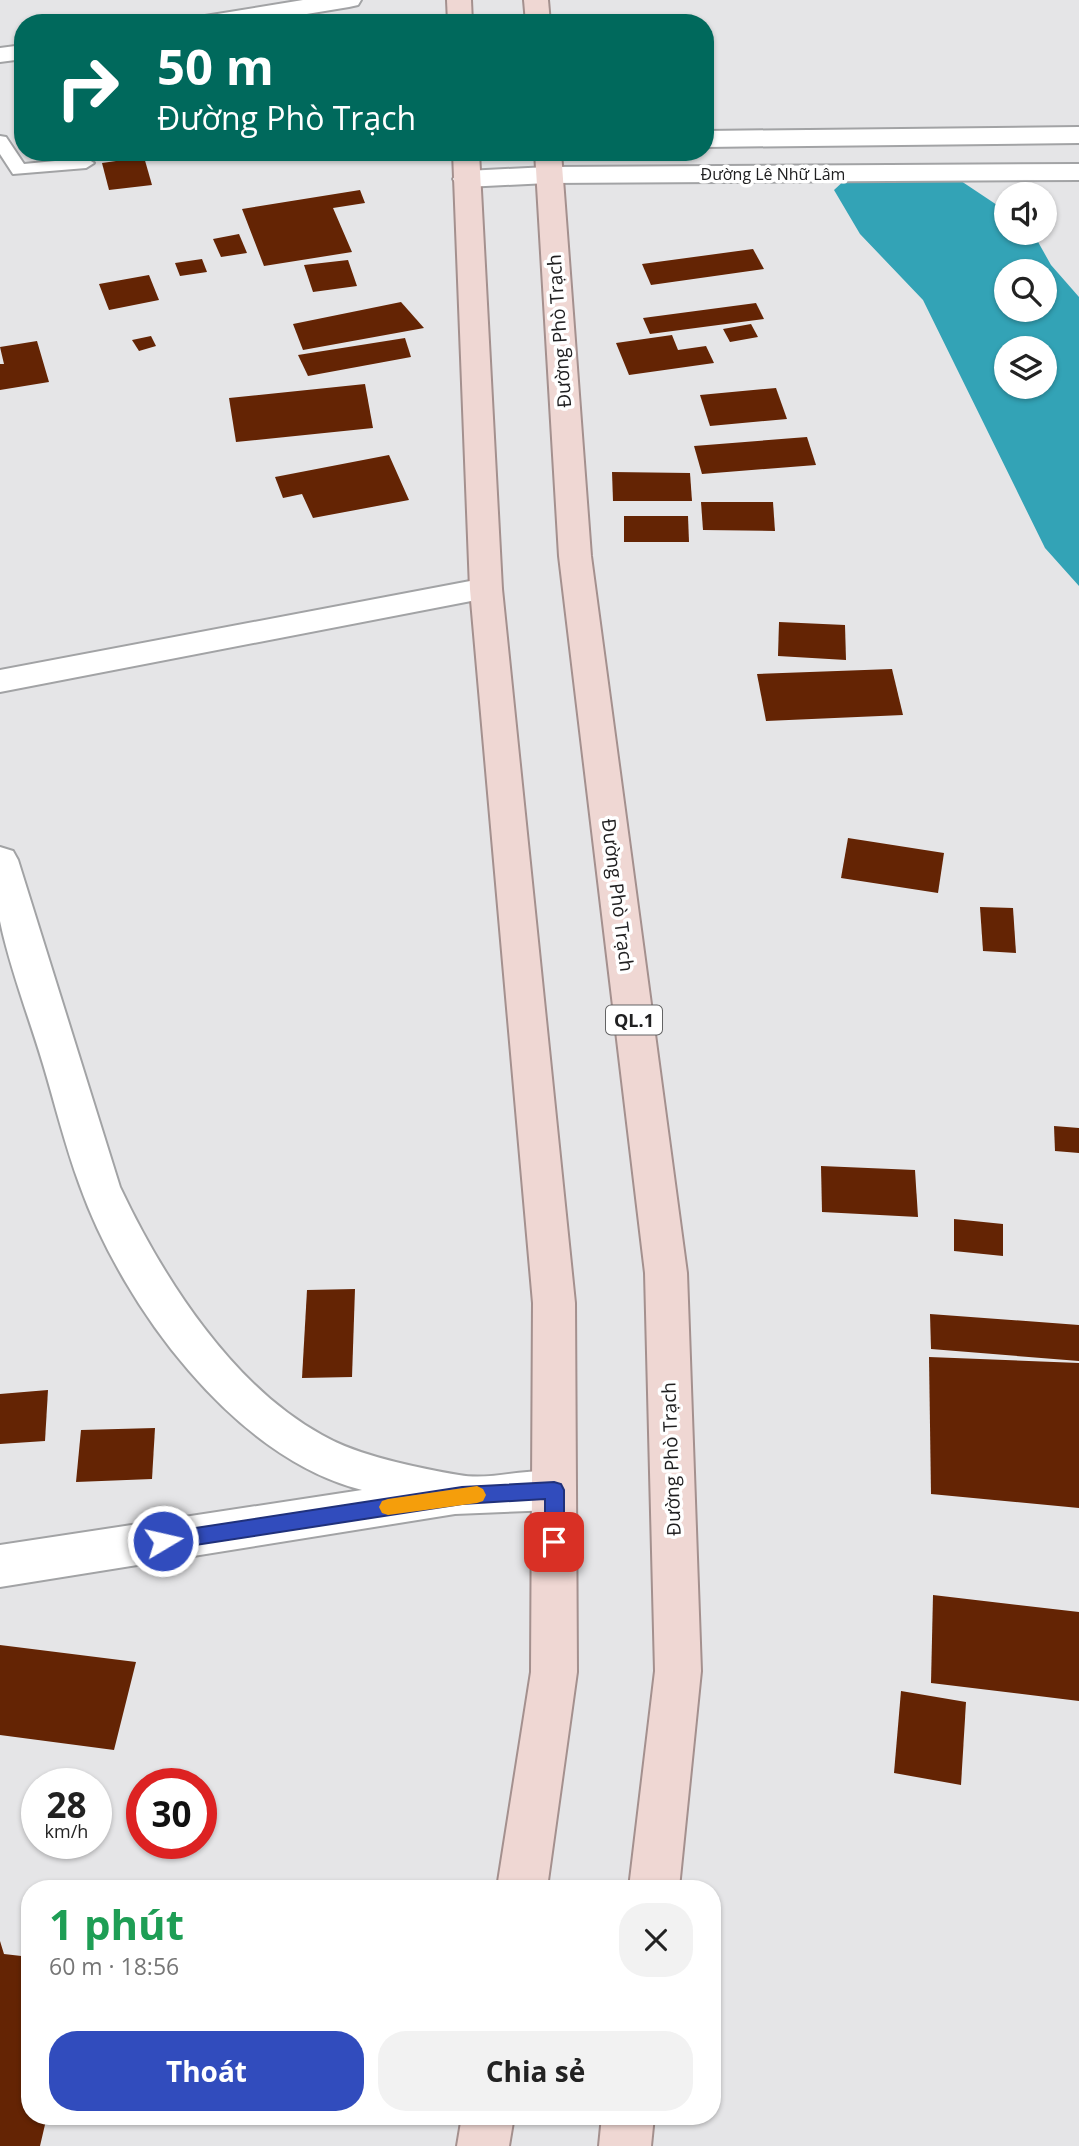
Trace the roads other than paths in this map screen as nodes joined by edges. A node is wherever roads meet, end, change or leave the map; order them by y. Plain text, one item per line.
1 (349, 0) edge
2 (261, 14) edge
3 (1079, 135) edge
4 (714, 139) edge
5 (0, 141) edge
6 (86, 163) dead end
7 (548, 164) edge
8 (466, 166) edge
9 (1079, 172) edge
10 (486, 589) junction
11 (0, 681) edge
12 (0, 860) edge
13 (554, 1490) junction
14 (462, 1496) junction
15 (0, 1566) edge
16 (523, 1880) edge
17 (655, 1880) edge
18 (486, 2125) edge
19 (627, 2125) edge
20 (483, 2146) edge
21 (625, 2146) edge

1 - 2 street
3 - 4 street, Đường Lê Nhữ Lâm
5 - 6 lane
7 - 8 street, Đường Lê Nhữ Lâm
7 - 9 street, Đường Lê Nhữ Lâm
7 - 17 highway, Đường Phò Trạch / QL.1
8 - 10 highway
10 - 11 street
10 - 13 highway
12 - 14 street
13 - 14 street
13 - 16 highway
14 - 15 street
18 - 20 highway
19 - 21 highway

